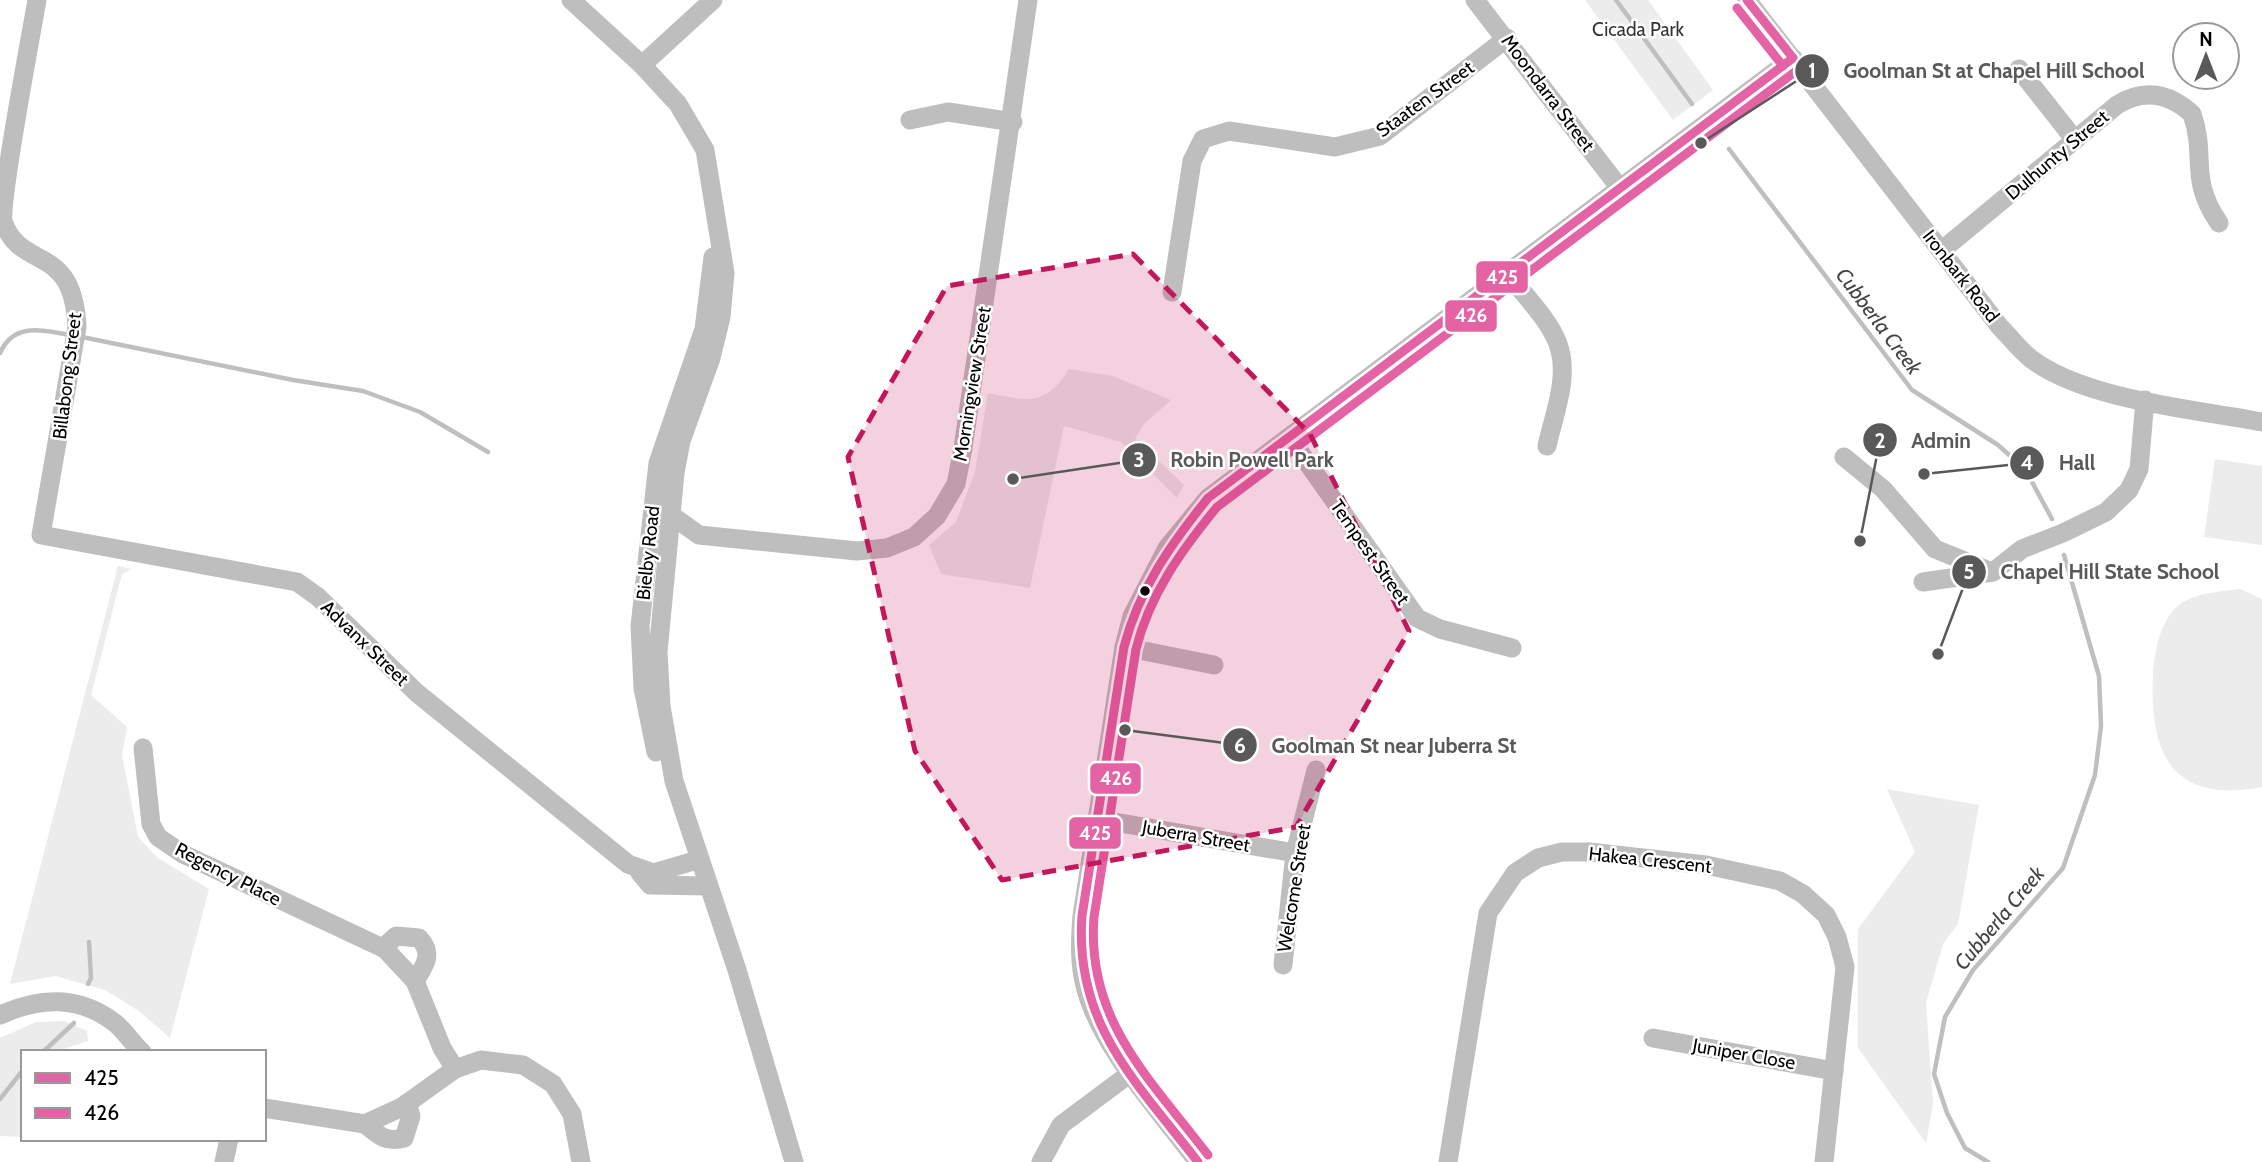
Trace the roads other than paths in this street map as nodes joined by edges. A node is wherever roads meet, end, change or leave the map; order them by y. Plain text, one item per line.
1 (37, 0) edge
2 (571, 0) edge
3 (713, 0) edge
4 (1028, 0) edge
5 (1475, 0) edge
6 (1747, 0) edge
7 (1507, 38) junction
8 (1793, 58) junction
9 (642, 65) junction
10 (2018, 69) dead end
11 (910, 120) dead end
12 (1013, 122) junction
13 (2075, 140) junction
14 (1619, 187) junction
15 (2219, 223) dead end
16 (716, 225) junction
17 (1941, 251) junction
18 (1507, 273) junction
19 (1172, 292) dead end
20 (2145, 400) junction
21 (2262, 422) edge
22 (1290, 438) junction
23 (1546, 446) dead end
24 (1844, 457) dead end
25 (671, 515) junction
26 (41, 535) joint
27 (699, 535) junction
28 (665, 554) junction
29 (1993, 572) junction
30 (1923, 582) dead end
31 (1124, 647) junction
32 (1512, 648) dead end
33 (1214, 665) dead end
34 (143, 748) dead end
35 (1316, 770) dead end
36 (1097, 819) junction
37 (1295, 853) junction
38 (694, 862) junction
39 (635, 869) junction
40 (706, 882) junction
41 (383, 948) junction
42 (1283, 965) dead end
43 (415, 981) junction
44 (0, 1015) edge
45 (1653, 1038) dead end
46 (138, 1050) edge
47 (455, 1069) junction
48 (1834, 1071) junction
49 (1132, 1072) junction
50 (407, 1103) junction
51 (266, 1108) edge
52 (366, 1124) junction
53 (229, 1141) edge
54 (224, 1162) edge
55 (581, 1162) edge
56 (794, 1162) edge
57 (1041, 1162) edge
58 (1199, 1162) edge
59 (1448, 1162) edge
60 (1824, 1162) edge

1 - 26 street, Billabong Street
2 - 9 street, Bielby Road
3 - 9 street
4 - 12 street, Morningview Street
5 - 7 street, Moondarra Street
6 - 8 street, Ironbark Road
7 - 14 street, Moondarra Street
7 - 19 street, Staaten Street
8 - 14 street
8 - 17 street, Ironbark Road
9 - 16 street, Bielby Road
10 - 13 street
11 - 12 street
12 - 27 street, Morningview Street
13 - 15 street, Dulhunty Street
13 - 17 street, Dulhunty Street
14 - 18 street
16 - 25 street, Bielby Road
16 - 38 street, Bielby Road
17 - 20 street, Ironbark Road
18 - 22 street
18 - 23 street
20 - 21 street, Ironbark Road
20 - 29 street
22 - 31 street
22 - 32 street, Tempest Street
24 - 29 street
25 - 27 street, Morningview Street
25 - 28 street, Bielby Road
26 - 39 street, Advanx Street
27 - 28 street
28 - 40 street, Bielby Road
29 - 30 street
31 - 33 street
31 - 36 street
34 - 41 street, Regency Place
35 - 37 street, Welcome Street
36 - 37 street, Juberra Street
36 - 49 street
37 - 42 street, Welcome Street
38 - 39 street
38 - 40 street, Bielby Road
39 - 40 street, Advanx Street
40 - 56 street, Bielby Road
41 - 43 street, Regency Place
41 - 43 street
43 - 47 street, Regency Place
44 - 46 street
45 - 48 street, Juniper Close
47 - 50 street
47 - 55 street
48 - 59 street, Hakea Crescent
48 - 60 street, Hakea Crescent
49 - 57 street
49 - 58 street
50 - 52 street
50 - 52 street
51 - 52 street
53 - 54 street

